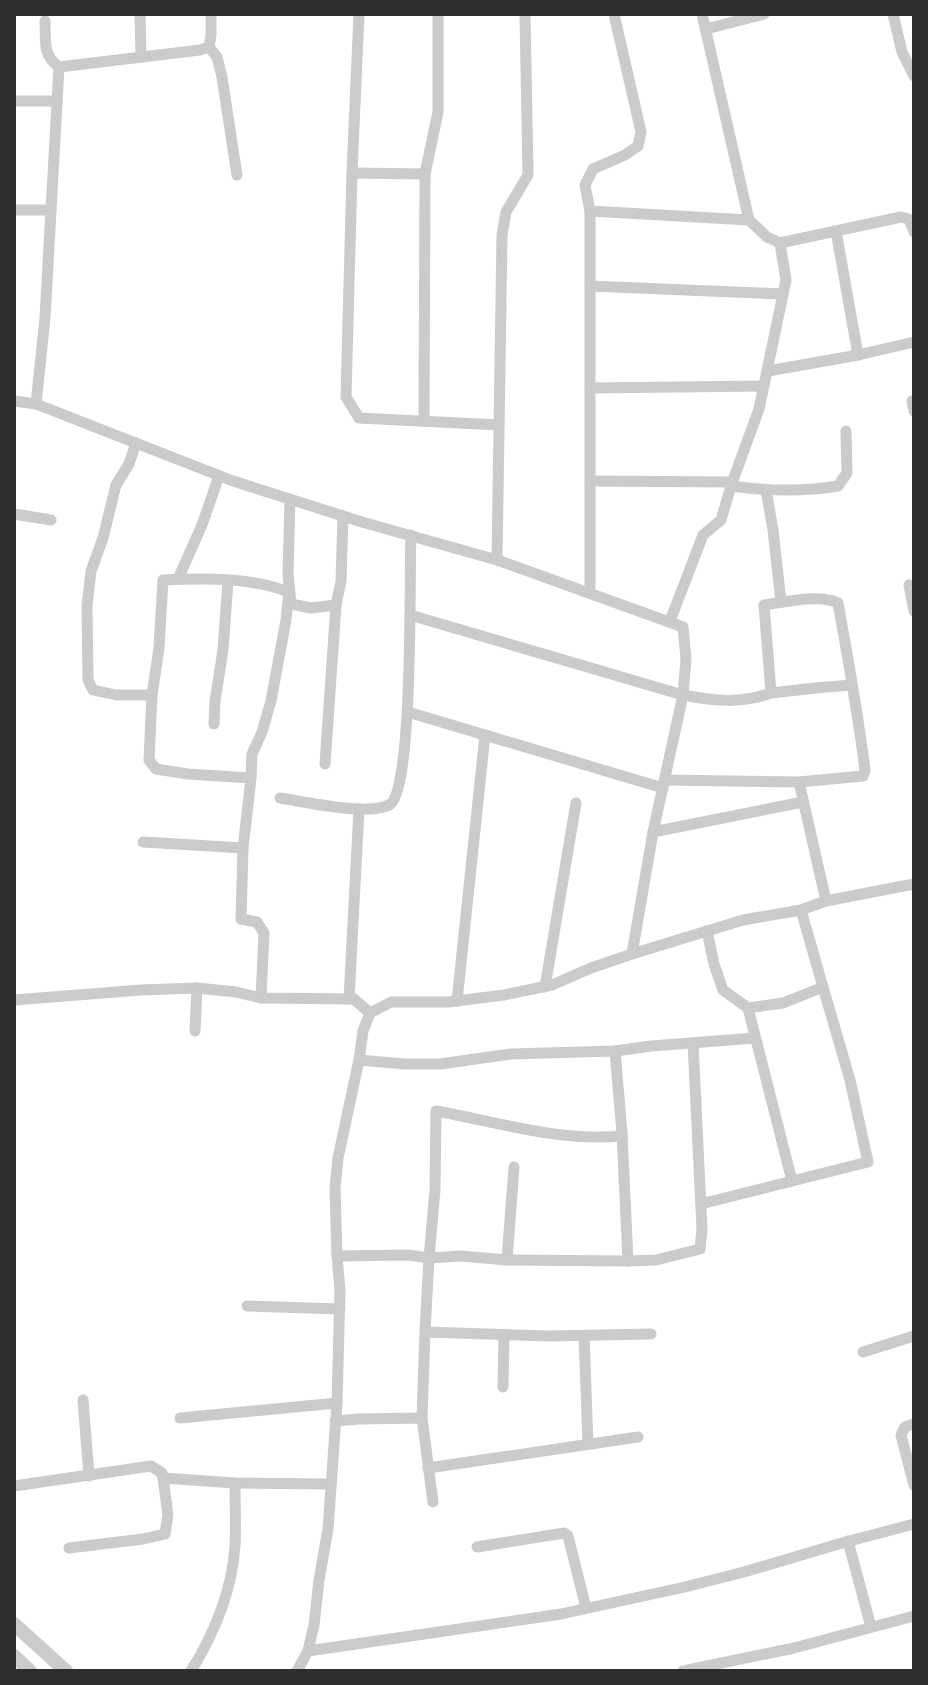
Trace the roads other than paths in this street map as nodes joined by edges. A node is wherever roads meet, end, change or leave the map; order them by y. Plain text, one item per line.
1 (140, 14) edge
2 (211, 14) edge
3 (359, 14) edge
4 (438, 14) edge
5 (525, 14) edge
6 (614, 14) edge
7 (702, 14) edge
8 (764, 14) edge
9 (893, 14) edge
10 (45, 21) dead end
11 (706, 29) junction
12 (209, 47) junction
13 (141, 56) junction
14 (59, 67) junction
15 (914, 76) edge
16 (14, 101) edge
17 (57, 101) junction
18 (352, 173) junction
19 (425, 174) junction
20 (237, 175) dead end
21 (14, 210) edge
22 (51, 210) junction
23 (590, 211) junction
24 (749, 220) junction
25 (836, 231) junction
26 (914, 232) edge
27 (780, 243) junction
28 (590, 286) junction
29 (783, 294) junction
30 (914, 342) edge
31 (858, 355) junction
32 (768, 371) junction
33 (764, 386) junction
34 (590, 388) junction
35 (14, 401) edge
36 (36, 404) junction
37 (424, 421) junction
38 (499, 425) junction
39 (846, 431) dead end
40 (136, 443) junction
41 (219, 476) junction
42 (590, 481) junction
43 (732, 484) junction
44 (766, 490) junction
45 (290, 499) junction
46 (14, 514) edge
47 (343, 516) junction
48 (51, 520) dead end
49 (411, 535) junction
50 (497, 560) junction
51 (178, 579) junction
52 (228, 581) junction
53 (909, 585) dead end
54 (289, 592) junction
55 (590, 592) junction
56 (781, 602) junction
57 (336, 605) junction
58 (914, 611) edge
59 (410, 615) junction
60 (670, 621) junction
61 (852, 685) junction
62 (771, 693) junction
63 (152, 695) junction
64 (683, 695) junction
65 (408, 712) junction
66 (214, 724) dead end
67 (485, 735) junction
68 (325, 764) dead end
69 (251, 778) junction
70 (799, 782) junction
71 (664, 784) junction
72 (280, 798) dead end
73 (803, 802) junction
74 (576, 803) dead end
75 (359, 809) junction
76 (653, 832) junction
77 (143, 842) dead end
78 (243, 848) junction
79 (914, 884) edge
80 (826, 901) junction
81 (801, 910) junction
82 (707, 931) junction
83 (632, 954) junction
84 (545, 987) junction
85 (823, 987) junction
86 (197, 988) junction
87 (261, 998) junction
88 (349, 999) junction
89 (14, 1000) edge
90 (457, 1001) junction
91 (748, 1008) junction
92 (370, 1013) junction
93 (195, 1031) dead end
94 (755, 1038) junction
95 (693, 1043) junction
96 (615, 1051) junction
97 (359, 1060) junction
98 (622, 1136) junction
99 (514, 1167) dead end
100 (792, 1181) junction
101 (701, 1204) junction
102 (337, 1256) junction
103 (429, 1258) junction
104 (507, 1260) junction
105 (628, 1261) junction
106 (247, 1306) dead end
107 (340, 1309) junction
108 (425, 1332) junction
109 (651, 1334) dead end
110 (504, 1335) junction
111 (584, 1336) junction
112 (914, 1336) edge
113 (863, 1352) dead end
114 (503, 1387) dead end
115 (83, 1400) dead end
116 (337, 1403) junction
117 (180, 1418) dead end
118 (422, 1418) junction
119 (335, 1421) junction
120 (914, 1424) edge
121 (638, 1437) dead end
122 (588, 1444) junction
123 (428, 1468) junction
124 (89, 1476) junction
125 (163, 1478) junction
126 (235, 1483) junction
127 (330, 1484) junction
128 (914, 1485) edge
129 (14, 1486) edge
130 (433, 1502) dead end
131 (914, 1524) edge
132 (848, 1541) junction
133 (477, 1547) dead end
134 (69, 1548) dead end
135 (586, 1608) junction
136 (914, 1616) edge
137 (14, 1624) edge
138 (871, 1627) junction
139 (308, 1651) junction
140 (14, 1656) edge
141 (30, 1671) edge
142 (66, 1671) edge
143 (191, 1671) edge
144 (297, 1671) edge
145 (683, 1671) edge

1 - 13 street
2 - 12 street
3 - 18 street
4 - 19 street
5 - 38 street
6 - 23 street
7 - 11 street
8 - 11 street
9 - 15 street
10 - 14 street
11 - 24 street
12 - 13 street
12 - 20 street
13 - 14 street
14 - 17 street
16 - 17 street
17 - 22 street
18 - 19 street
18 - 37 street
19 - 37 street
21 - 22 street
22 - 36 street
23 - 24 street
23 - 28 street
24 - 27 street
25 - 26 street
25 - 27 street
25 - 31 street
27 - 29 street
28 - 29 street
28 - 34 street
29 - 32 street
30 - 31 street
31 - 32 street
32 - 33 street
33 - 34 street
33 - 43 street
34 - 42 street
35 - 36 street
36 - 40 street
37 - 38 street
38 - 50 street
39 - 44 street
40 - 41 street
40 - 63 street
41 - 45 street
41 - 51 street
42 - 43 street
42 - 55 street
43 - 44 street
43 - 60 street
44 - 56 street
45 - 47 street
45 - 54 street
46 - 48 street
47 - 49 street
47 - 57 street
49 - 50 street
49 - 59 street
50 - 55 street
51 - 52 street
51 - 63 street
52 - 54 street
52 - 66 street
53 - 58 street
54 - 57 street
54 - 69 street
55 - 60 street
56 - 61 street
56 - 62 street
57 - 68 street
59 - 64 street
59 - 65 street
60 - 64 street
61 - 62 street
61 - 70 street
62 - 64 street
63 - 69 street
64 - 71 street
65 - 67 street
65 - 75 street
67 - 71 street
67 - 90 street
69 - 78 street
70 - 71 street
70 - 73 street
71 - 76 street
72 - 75 street
73 - 76 street
73 - 80 street
74 - 84 street
75 - 88 street
76 - 83 street
77 - 78 street
78 - 87 street
79 - 80 street
80 - 81 street
81 - 82 street
81 - 85 street
82 - 83 street
82 - 91 street
83 - 84 street
84 - 90 street
85 - 91 street
85 - 100 street
86 - 87 street
86 - 89 street
86 - 93 street
87 - 88 street
88 - 92 street
90 - 92 street
91 - 94 street
92 - 97 street
94 - 95 street
94 - 100 street
95 - 96 street
95 - 101 street
96 - 97 street
96 - 98 street
97 - 102 street
98 - 103 street
98 - 105 street
99 - 104 street
100 - 101 street
101 - 105 street
102 - 103 street
102 - 107 street
103 - 104 street
103 - 108 street
104 - 105 street
106 - 107 street
107 - 116 street
108 - 110 street
108 - 118 street
109 - 111 street
110 - 111 street
110 - 114 street
111 - 122 street
112 - 113 street
115 - 124 street
116 - 117 street
116 - 119 street
118 - 119 street
118 - 123 street
119 - 127 street
120 - 128 street
121 - 122 street
122 - 123 street
123 - 130 street
124 - 125 street
124 - 129 street
125 - 126 street
125 - 134 street
126 - 127 street
126 - 143 street
127 - 139 street
131 - 132 street
132 - 135 street
132 - 138 street
133 - 135 street
135 - 139 street
136 - 138 street
137 - 142 street
138 - 145 street
139 - 144 street
140 - 141 street

